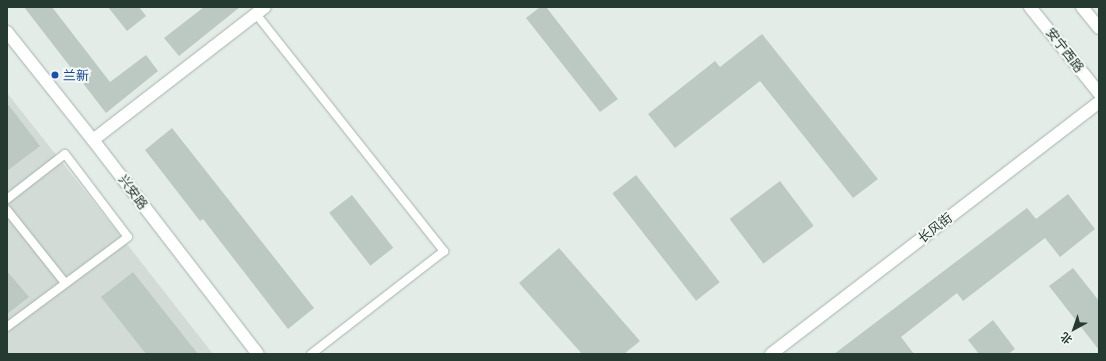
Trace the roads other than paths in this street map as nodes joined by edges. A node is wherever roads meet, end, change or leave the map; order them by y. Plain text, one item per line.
1 (1030, 7) edge
2 (1082, 7) edge
3 (261, 10) edge
4 (1099, 28) edge
5 (7, 32) edge
6 (1099, 94) edge
7 (1099, 102) edge
8 (94, 140) junction
9 (7, 199) edge
10 (7, 210) edge
11 (65, 283) junction
12 (7, 327) edge
13 (258, 354) edge
14 (310, 354) edge
15 (771, 354) edge

1 - 6 street, 安宁西路
2 - 4 street
3 - 8 street
3 - 14 lane
5 - 8 street, 兴安路
7 - 15 street, 长风街
8 - 13 street, 兴安路
9 - 11 lane
10 - 11 lane
11 - 12 lane

